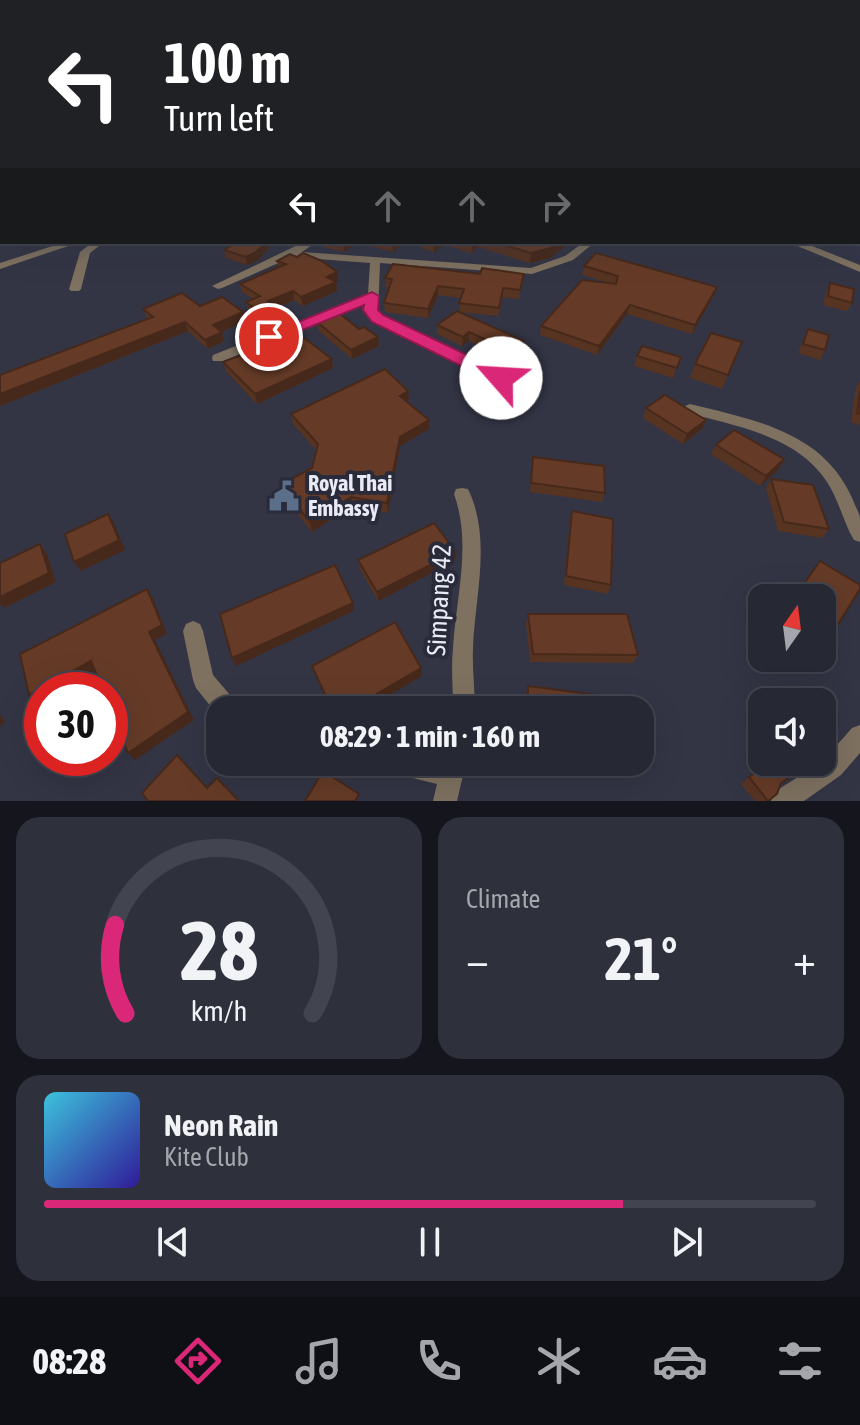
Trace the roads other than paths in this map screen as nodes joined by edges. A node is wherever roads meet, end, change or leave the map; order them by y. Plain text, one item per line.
1 (69, 244) edge
2 (96, 244) edge
3 (308, 244) edge
4 (587, 244) edge
5 (816, 246) edge
6 (291, 254) junction
7 (375, 261) junction
8 (0, 266) edge
9 (860, 269) edge
10 (218, 286) dead end
11 (75, 289) dead end
12 (372, 296) junction
13 (218, 358) dead end
14 (501, 378) dead end
15 (690, 409) edge
16 (462, 494) dead end
17 (860, 535) edge
18 (193, 631) dead end
19 (217, 696) edge
20 (464, 696) edge
21 (860, 736) edge
22 (451, 776) edge
23 (445, 801) edge
24 (783, 801) edge

1 - 8 street
2 - 11 street
3 - 6 street
4 - 7 street
5 - 9 street
6 - 7 street
6 - 10 street
7 - 12 street
12 - 13 street
12 - 14 street
15 - 17 street
16 - 20 street, Simpang 42
18 - 19 street
21 - 24 street
22 - 23 street

